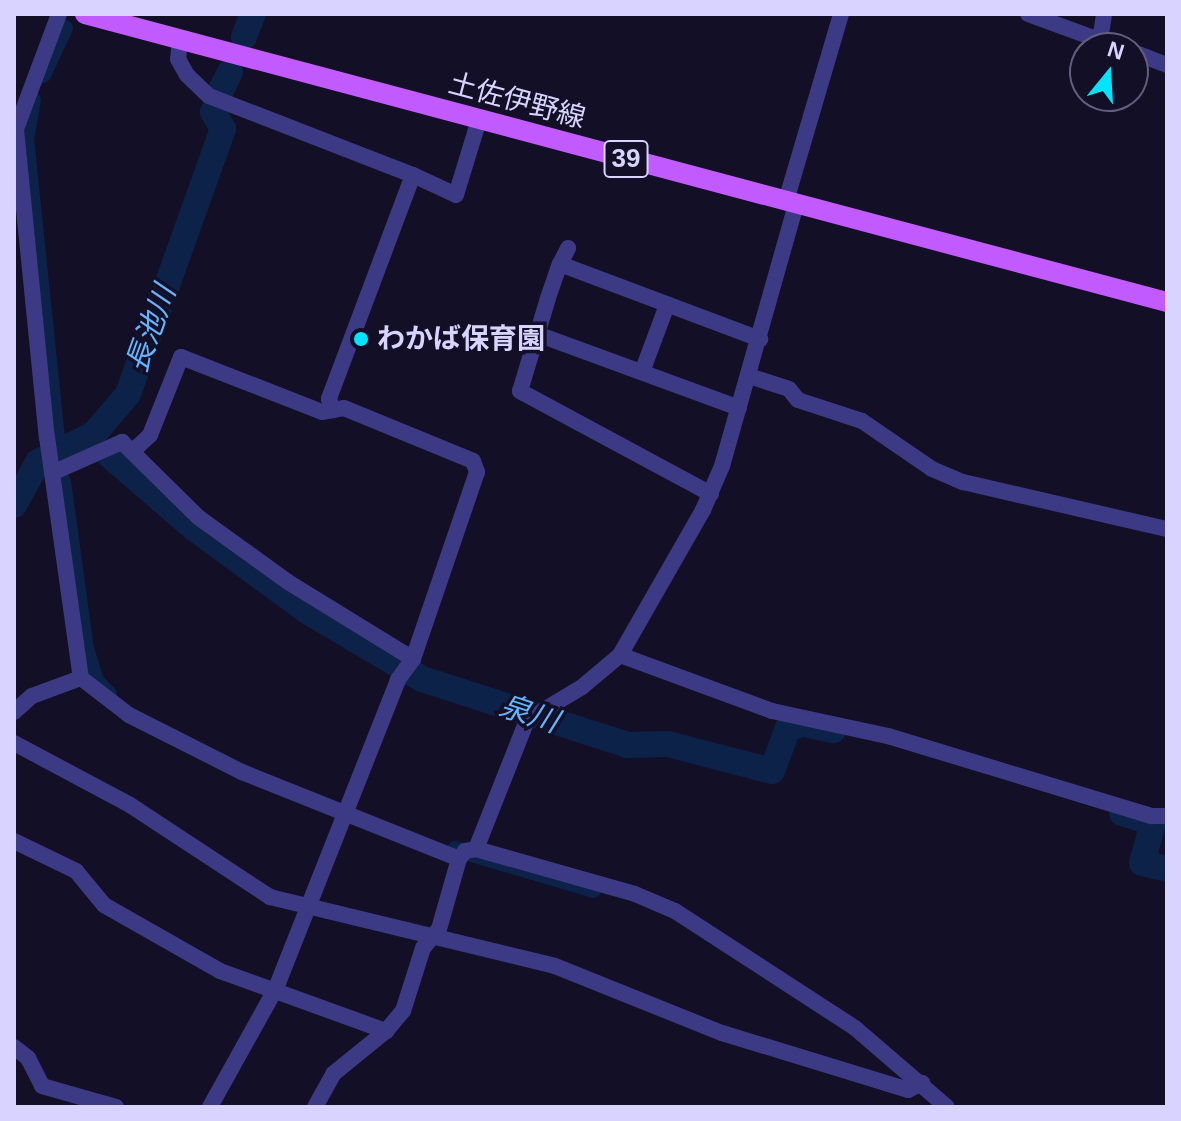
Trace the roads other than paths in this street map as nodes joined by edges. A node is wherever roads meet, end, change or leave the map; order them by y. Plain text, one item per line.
1 (59, 14) edge
2 (85, 14) edge
3 (841, 14) edge
4 (1028, 14) edge
5 (1078, 32) edge
6 (180, 38) junction
7 (479, 120) junction
8 (413, 175) junction
9 (791, 203) junction
10 (568, 248) dead end
11 (560, 264) junction
12 (1167, 302) edge
13 (667, 305) junction
14 (537, 334) junction
15 (760, 339) junction
16 (642, 372) junction
17 (749, 376) junction
18 (739, 408) junction
19 (333, 410) junction
20 (134, 450) junction
21 (52, 469) junction
22 (711, 494) junction
23 (1167, 529) edge
24 (620, 655) junction
25 (408, 667) junction
26 (81, 678) junction
27 (14, 712) edge
28 (14, 743) edge
29 (347, 809) junction
30 (1167, 816) edge
31 (14, 841) edge
32 (465, 854) junction
33 (304, 909) junction
34 (433, 936) junction
35 (275, 990) junction
36 (386, 1031) junction
37 (14, 1047) edge
38 (915, 1087) junction
39 (116, 1107) edge
40 (210, 1107) edge
41 (315, 1107) edge
42 (947, 1107) edge

1 - 21 street
2 - 6 main road, 土佐伊野線 / 39
3 - 9 street
4 - 5 street
6 - 7 main road, 土佐伊野線 / 39
6 - 8 street
7 - 8 street
7 - 9 main road, 土佐伊野線 / 39
8 - 19 street
9 - 12 main road, 土佐伊野線 / 39
9 - 15 street
10 - 11 street
11 - 13 street
11 - 14 street
13 - 15 street
13 - 16 street
14 - 16 street
14 - 22 street
15 - 17 street
16 - 18 street
17 - 18 street
17 - 23 street
18 - 22 street
19 - 20 street
19 - 25 street
20 - 21 street
20 - 25 street
21 - 26 street
22 - 24 street
24 - 30 street
24 - 32 street
25 - 29 street
26 - 27 street
26 - 29 street
28 - 33 street
29 - 32 street
29 - 33 street
31 - 35 street
32 - 34 street
32 - 38 street
33 - 34 street
33 - 35 street
34 - 36 street
34 - 38 street
35 - 36 street
35 - 40 street
36 - 41 street
37 - 39 street
38 - 42 street

